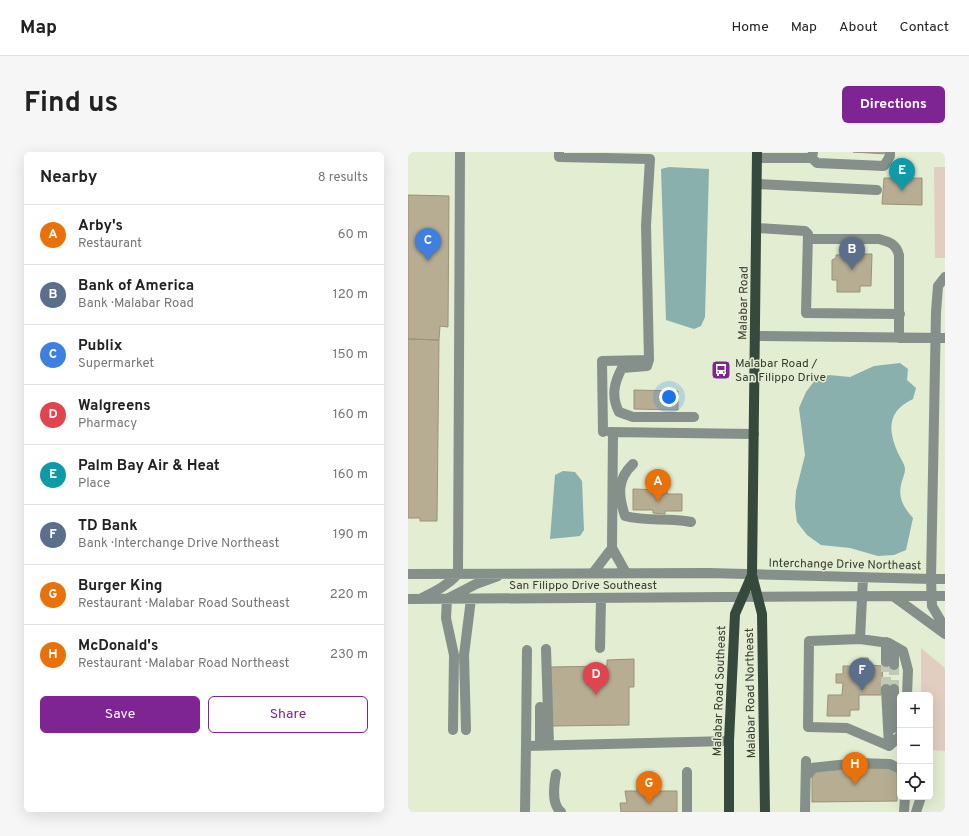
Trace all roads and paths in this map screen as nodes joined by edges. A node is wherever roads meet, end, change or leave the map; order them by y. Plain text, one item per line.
1 (460, 152) edge
2 (559, 152) edge
3 (890, 152) edge
4 (757, 155) edge
5 (813, 155) edge
6 (757, 184) junction
7 (877, 190) dead end
8 (757, 228) junction
9 (808, 236) junction
10 (945, 277) edge
11 (900, 314) junction
12 (755, 336) junction
13 (899, 338) junction
14 (940, 338) edge
15 (649, 360) junction
16 (694, 417) dead end
17 (609, 432) junction
18 (754, 434) junction
19 (634, 464) dead end
20 (691, 522) dead end
21 (612, 548) junction
22 (593, 572) junction
23 (626, 572) junction
24 (505, 573) junction
25 (408, 574) edge
26 (458, 574) junction
27 (752, 575) junction
28 (864, 578) junction
29 (931, 579) junction
30 (945, 579) edge
31 (862, 596) junction
32 (893, 596) junction
33 (931, 596) junction
34 (945, 596) edge
35 (742, 597) junction
36 (601, 598) junction
37 (758, 598) junction
38 (408, 599) edge
39 (419, 599) junction
40 (447, 599) junction
41 (471, 599) junction
42 (945, 628) edge
43 (945, 634) edge
44 (860, 639) junction
45 (893, 645) junction
46 (600, 648) dead end
47 (543, 649) dead end
48 (527, 650) dead end
49 (892, 689) tunnel mouth
50 (907, 692) edge
51 (453, 730) dead end
52 (466, 730) dead end
53 (895, 741) edge
54 (729, 742) junction
55 (526, 746) junction
56 (544, 746) junction
57 (806, 761) dead end
58 (895, 762) edge
59 (687, 772) dead end
60 (556, 774) dead end
61 (806, 776) junction
62 (729, 799) junction
63 (905, 800) edge
64 (920, 800) edge
65 (525, 812) edge
66 (561, 812) edge
67 (687, 812) edge
68 (729, 812) edge
69 (735, 812) edge
70 (765, 812) edge
71 (805, 812) edge
72 (904, 812) edge
73 (916, 812) edge

1 - 26 street
2 - 15 street
3 - 5 street
4 - 5 street
4 - 6 main road, Malabar Road
6 - 7 street
6 - 8 main road, Malabar Road
8 - 9 street
8 - 12 main road, Malabar Road
9 - 11 street
9 - 11 street
10 - 14 street
11 - 13 street
12 - 13 street
12 - 18 main road, Malabar Road
13 - 14 street
14 - 29 street
15 - 16 street
15 - 17 street
17 - 18 street
17 - 21 street
18 - 27 main road, Malabar Road
19 - 20 street
21 - 22 street
21 - 23 street
22 - 23 street, San Filippo Drive Southeast
22 - 24 street, San Filippo Drive Southeast
23 - 27 street, San Filippo Drive Southeast
24 - 26 street, San Filippo Drive Southeast
24 - 40 street
25 - 26 street, San Filippo Drive Southeast
26 - 39 street
27 - 28 street, Interchange Drive Northeast
27 - 35 main road, Malabar Road Southeast
27 - 37 main road, Malabar Road Northeast
28 - 29 street, Interchange Drive Northeast
28 - 31 street
29 - 30 street
29 - 33 street, Interchange Drive Northeast
31 - 32 street
31 - 37 street
31 - 44 street
32 - 33 street
32 - 43 street
33 - 34 street
33 - 42 street, Interchange Drive Northeast
35 - 36 street, San Filippo Drive Southeast
35 - 37 street, San Filippo Drive Southeast
35 - 54 main road, Malabar Road Southeast
36 - 41 street, San Filippo Drive Southeast
36 - 46 street
37 - 70 main road, Malabar Road Northeast
38 - 39 street, San Filippo Drive Southeast
39 - 40 street, San Filippo Drive Southeast
40 - 41 street, San Filippo Drive Southeast
40 - 51 street
41 - 52 street
44 - 45 street
44 - 53 street
45 - 45 street
45 - 50 street
47 - 56 street
48 - 55 street
49 - 53 street
54 - 56 street
54 - 62 main road, Malabar Road Southeast
55 - 56 street
55 - 65 street
57 - 61 street
58 - 61 street
59 - 67 street
60 - 66 street
61 - 71 street
62 - 68 main road, Malabar Road Southeast
62 - 69 main road
63 - 72 street
64 - 73 street

